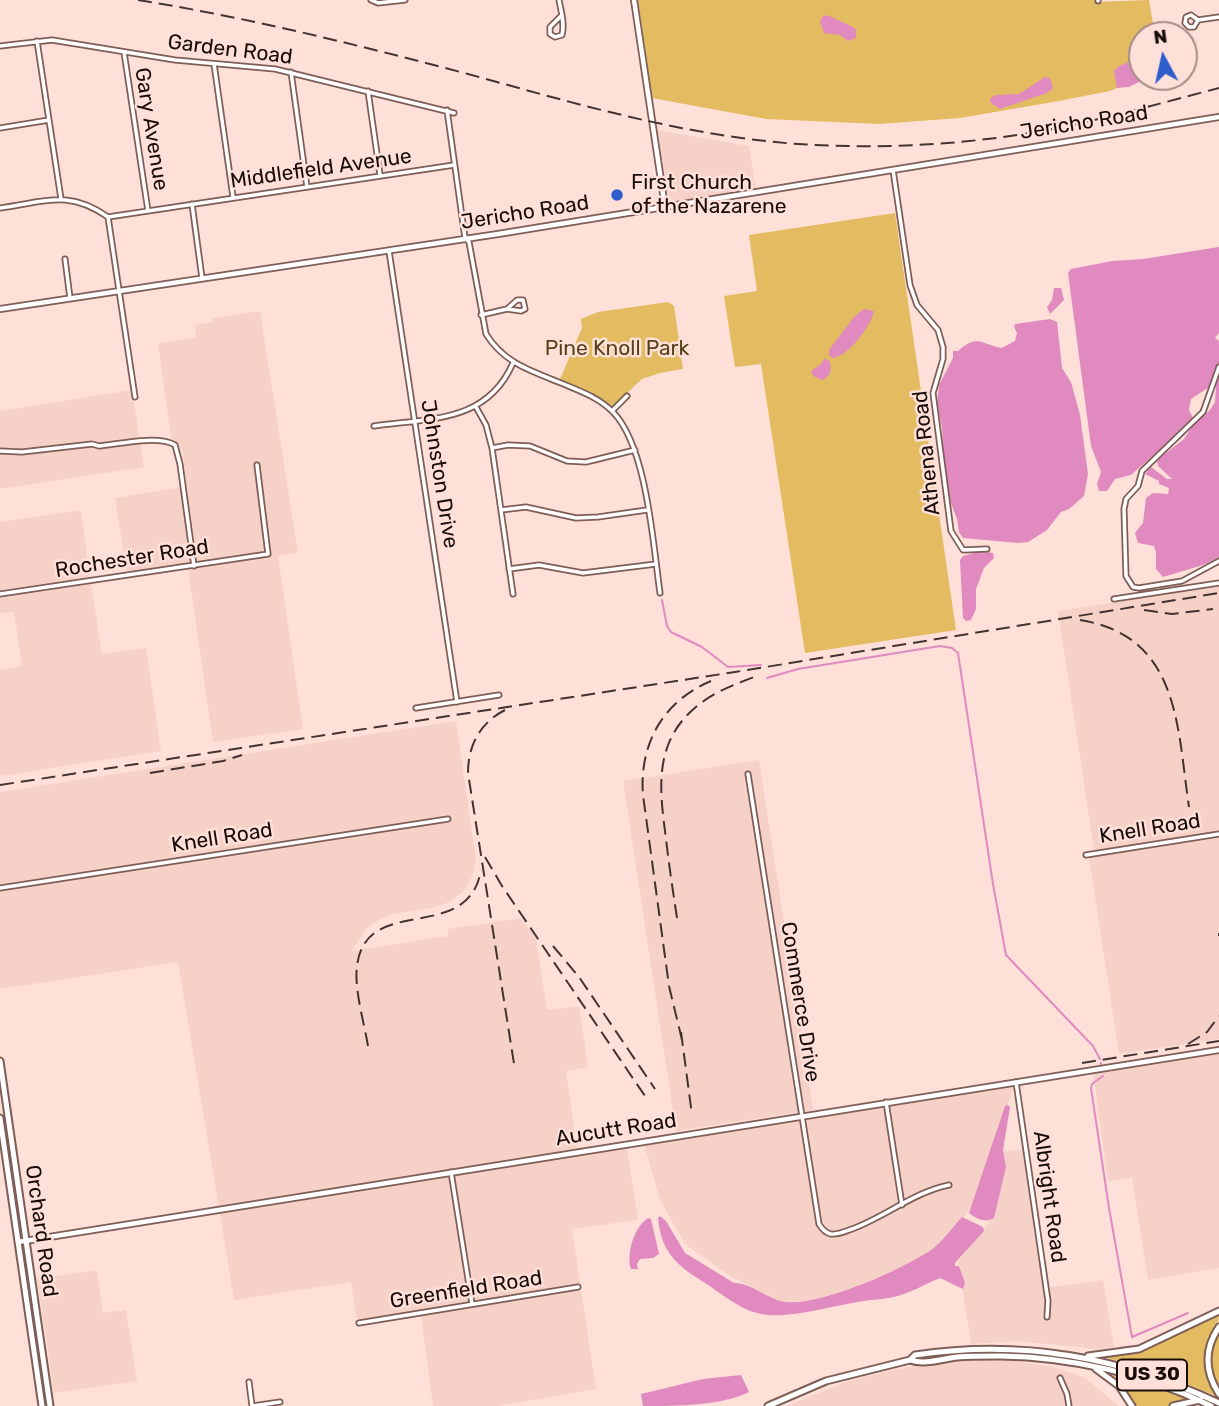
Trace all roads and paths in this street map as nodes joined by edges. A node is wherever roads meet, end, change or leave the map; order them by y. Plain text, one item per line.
1 (371, 0) edge
2 (405, 0) edge
3 (559, 0) edge
4 (634, 0) edge
5 (562, 15) junction
6 (1219, 17) edge
7 (1198, 20) dead end
8 (37, 41) junction
9 (0, 46) edge
10 (124, 52) junction
11 (214, 64) junction
12 (290, 72) junction
13 (368, 91) junction
14 (447, 110) junction
15 (454, 113) dead end
16 (1219, 117) edge
17 (49, 120) junction
18 (0, 128) edge
19 (454, 165) junction
20 (893, 170) junction
21 (380, 176) junction
22 (307, 187) junction
23 (233, 198) junction
24 (61, 199) junction
25 (192, 204) junction
26 (665, 207) junction
27 (0, 208) edge
28 (148, 211) junction
29 (108, 217) junction
30 (466, 238) junction
31 (389, 250) junction
32 (65, 259) dead end
33 (202, 278) junction
34 (119, 291) junction
35 (70, 298) junction
36 (0, 309) edge
37 (507, 309) junction
38 (481, 315) junction
39 (513, 363) junction
40 (1219, 367) edge
41 (628, 396) dead end
42 (135, 397) dead end
43 (476, 407) junction
44 (612, 411) junction
45 (414, 420) junction
46 (374, 425) dead end
47 (492, 449) junction
48 (635, 450) junction
49 (0, 451) edge
50 (257, 465) dead end
51 (501, 510) junction
52 (647, 510) junction
53 (987, 549) dead end
54 (1219, 561) edge
55 (656, 564) junction
56 (194, 566) junction
57 (509, 569) junction
58 (1219, 583) edge
59 (660, 593) dead end
60 (0, 594) edge
61 (513, 594) dead end
62 (1114, 599) dead end
63 (499, 695) dead end
64 (457, 702) junction
65 (416, 708) dead end
66 (748, 774) dead end
67 (448, 819) dead end
68 (1219, 834) edge
69 (1086, 855) dead end
70 (0, 888) edge
71 (1219, 1050) edge
72 (0, 1061) edge
73 (1016, 1082) junction
74 (886, 1102) junction
75 (802, 1116) junction
76 (0, 1118) edge
77 (451, 1172) junction
78 (949, 1185) dead end
79 (902, 1205) junction
80 (27, 1241) junction
81 (18, 1242) junction
82 (578, 1287) dead end
83 (472, 1304) junction
84 (1219, 1311) edge
85 (1046, 1317) dead end
86 (359, 1323) dead end
87 (1219, 1328) edge
88 (1083, 1357) junction
89 (910, 1360) junction
90 (1094, 1367) junction
91 (1060, 1378) dead end
92 (249, 1382) dead end
93 (1219, 1394) edge
94 (1200, 1400) junction
95 (280, 1402) dead end
96 (1219, 1403) edge
97 (42, 1406) edge
98 (50, 1406) edge
99 (253, 1406) edge
100 (768, 1406) edge
101 (1069, 1406) edge
102 (1132, 1406) edge
103 (1172, 1406) edge
104 (1211, 1406) edge

1 - 2 street
3 - 5 street
4 - 26 street
5 - 5 street
6 - 7 street
8 - 9 street, Garden Road
8 - 10 street, Garden Road
8 - 17 street
10 - 11 street, Garden Road
10 - 28 street, Gary Avenue
11 - 12 street, Garden Road
11 - 23 street
12 - 13 street, Garden Road
12 - 22 street
13 - 14 street, Garden Road
13 - 21 street
14 - 15 street, Garden Road
14 - 19 street
16 - 20 street, Jericho Road
17 - 18 street
17 - 24 street
19 - 21 street, Middlefield Avenue
19 - 30 street
20 - 26 street, Jericho Road
20 - 53 street, Athena Road
21 - 22 street, Middlefield Avenue
22 - 23 street, Middlefield Avenue
23 - 25 street, Middlefield Avenue
24 - 27 street
24 - 29 street
25 - 28 street, Middlefield Avenue
25 - 33 street
26 - 30 street, Jericho Road
28 - 29 street, Middlefield Avenue
29 - 34 street
30 - 31 street, Jericho Road
30 - 38 street
31 - 33 street, Jericho Road
31 - 45 street, Johnston Drive
32 - 35 street
33 - 34 street, Jericho Road
34 - 35 street, Jericho Road
34 - 42 street
35 - 36 street, Jericho Road
37 - 37 street
37 - 38 street
38 - 39 street
39 - 43 street
39 - 44 street
40 - 54 street
41 - 44 street
43 - 45 street
43 - 47 street
44 - 48 street
45 - 46 street
45 - 64 street, Johnston Drive
47 - 48 street
47 - 51 street
48 - 52 street
49 - 56 street
50 - 56 street, Rochester Road
51 - 52 street
51 - 57 street
52 - 55 street
55 - 57 street
55 - 59 street
56 - 60 street, Rochester Road
57 - 61 street
58 - 62 street
63 - 64 street
64 - 65 street
66 - 75 street, Commerce Drive
67 - 70 street, Knell Road
68 - 69 street, Knell Road
71 - 73 street, Aucutt Road
72 - 80 main road, Orchard Road
73 - 74 street, Aucutt Road
73 - 85 street, Albright Road
74 - 75 street, Aucutt Road
74 - 79 street
75 - 77 street, Aucutt Road
75 - 79 street, Commerce Drive
76 - 81 main road, Orchard Road
77 - 80 street, Aucutt Road
77 - 83 street
78 - 79 street
80 - 81 street, Aucutt Road
80 - 98 main road, Orchard Road
81 - 97 main road, Orchard Road
82 - 83 street, Greenfield Road
83 - 86 street, Greenfield Road
84 - 88 main road
87 - 93 main road
88 - 89 main road, US 30
88 - 96 main road, US 30
89 - 90 main road, US 30
89 - 100 main road, US 30
90 - 94 main road, US 30
90 - 102 main road
91 - 101 street
92 - 99 street
94 - 103 main road
94 - 104 main road, US 30
95 - 99 street

